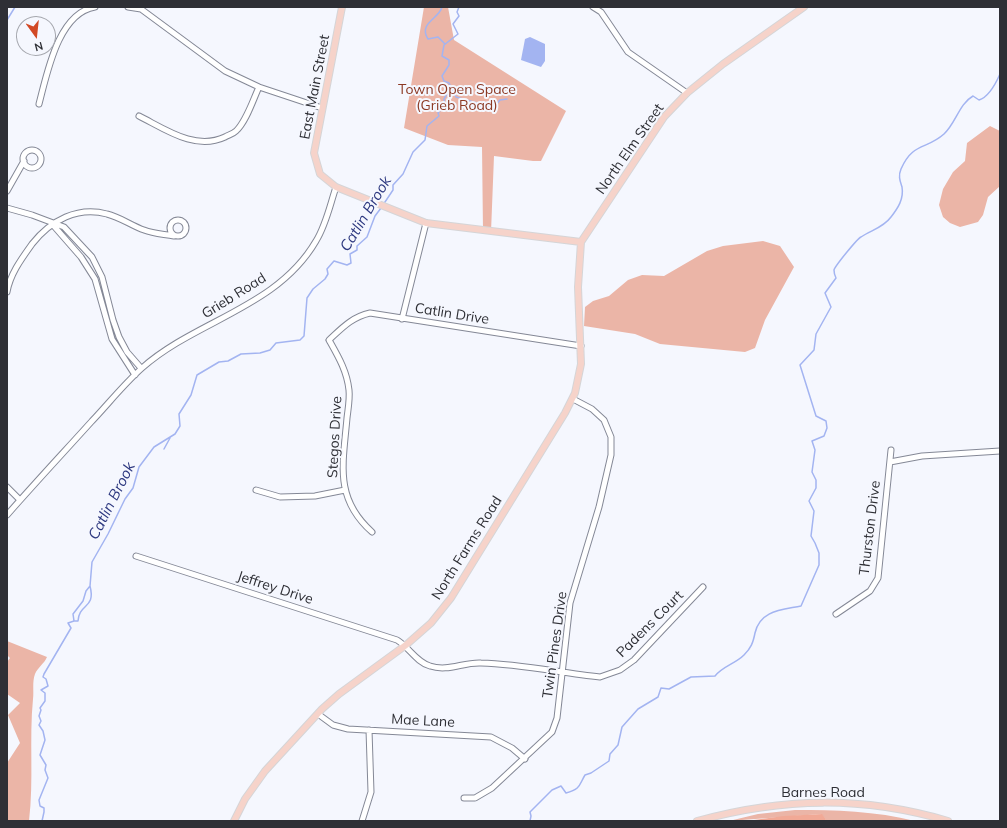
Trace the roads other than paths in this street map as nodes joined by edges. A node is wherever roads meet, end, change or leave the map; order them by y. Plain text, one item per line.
1 (95, 7) edge
2 (128, 7) edge
3 (342, 7) edge
4 (593, 7) edge
5 (804, 7) edge
6 (259, 88) junction
7 (687, 93) junction
8 (39, 104) dead end
9 (322, 108) junction
10 (139, 116) dead end
11 (24, 161) dead end
12 (336, 187) junction
13 (7, 191) edge
14 (7, 208) edge
15 (426, 223) junction
16 (52, 224) junction
17 (174, 236) dead end
18 (581, 242) junction
19 (7, 292) edge
20 (402, 319) junction
21 (328, 340) joint
22 (581, 346) junction
23 (141, 368) junction
24 (135, 375) junction
25 (573, 399) junction
26 (891, 450) dead end
27 (1000, 451) edge
28 (890, 462) junction
29 (7, 487) edge
30 (256, 490) dead end
31 (345, 490) junction
32 (20, 500) junction
33 (7, 515) edge
34 (372, 532) dead end
35 (136, 556) dead end
36 (703, 587) dead end
37 (836, 614) dead end
38 (406, 645) junction
39 (562, 671) junction
40 (318, 714) junction
41 (369, 730) junction
42 (525, 759) junction
43 (464, 798) dead end
44 (234, 821) edge
45 (362, 821) edge
46 (697, 821) edge
47 (948, 821) edge

1 - 8 street
2 - 6 street
3 - 9 main road, East Main Street
4 - 7 street
5 - 7 main road, North Elm Street
6 - 9 street
6 - 10 street
7 - 18 main road, North Elm Street
9 - 12 main road, East Main Street
11 - 13 street
12 - 15 main road
12 - 23 street, Grieb Road
14 - 16 street
15 - 18 main road
15 - 20 street
16 - 17 street
16 - 19 street
16 - 23 street
16 - 24 street
18 - 22 main road, North Farms Road
20 - 21 street, Catlin Drive
20 - 22 street, Catlin Drive
21 - 31 street, Stegos Drive
22 - 25 main road, North Farms Road
23 - 24 street, Grieb Road
24 - 32 street, Grieb Road
25 - 38 main road, North Farms Road
25 - 39 street, Twin Pines Drive
26 - 28 street, Thurston Drive
27 - 28 street
28 - 37 street, Thurston Drive
29 - 32 street
30 - 31 street
31 - 34 street, Stegos Drive
32 - 33 street, Grieb Road
35 - 38 street, Jeffrey Drive
36 - 39 street, Padens Court
38 - 39 street, Padens Court
38 - 40 main road, North Farms Road
39 - 42 street, Twin Pines Drive
40 - 41 street, Mae Lane
40 - 44 main road, North Farms Road
41 - 42 street, Mae Lane
41 - 45 street
42 - 43 street, Twin Pines Drive
46 - 47 main road, Barnes Road

